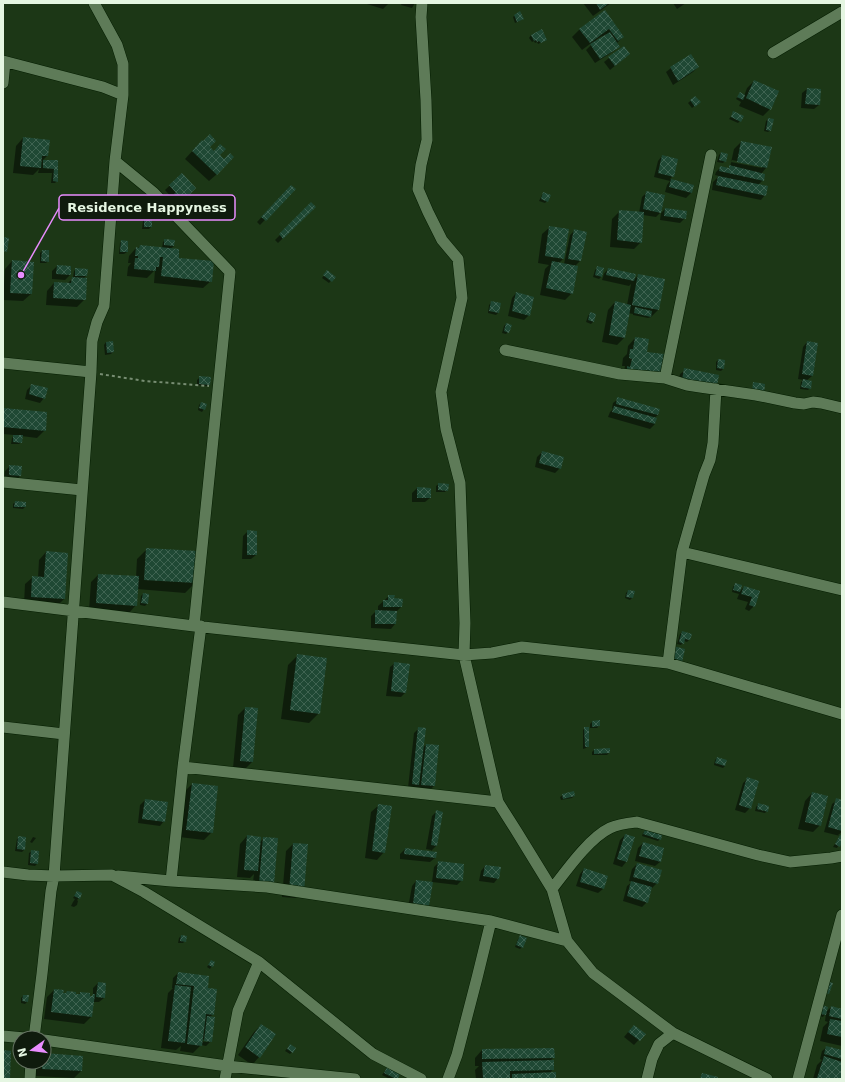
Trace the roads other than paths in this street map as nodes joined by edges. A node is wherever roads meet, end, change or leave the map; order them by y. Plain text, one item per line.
1 (94, 3) edge
2 (422, 3) edge
3 (842, 12) edge
4 (773, 53) dead end
5 (4, 62) edge
6 (3, 83) edge
7 (123, 95) junction
8 (711, 155) dead end
9 (115, 161) junction
10 (505, 350) dead end
11 (3, 363) edge
12 (91, 372) junction
13 (665, 378) junction
14 (716, 389) junction
15 (842, 408) edge
16 (3, 482) edge
17 (82, 490) junction
18 (682, 552) junction
19 (842, 590) edge
20 (3, 602) edge
21 (74, 610) junction
22 (198, 626) junction
23 (464, 655) junction
24 (668, 663) junction
25 (842, 714) edge
26 (3, 727) edge
27 (64, 734) junction
28 (183, 767) junction
29 (498, 802) junction
30 (842, 856) edge
31 (3, 872) edge
32 (112, 875) junction
33 (54, 876) junction
34 (170, 881) junction
35 (552, 889) junction
36 (842, 914) edge
37 (491, 921) junction
38 (567, 941) junction
39 (259, 962) junction
40 (35, 1030) edge
41 (673, 1034) junction
42 (52, 1041) edge
43 (227, 1066) junction
44 (225, 1079) edge
45 (355, 1079) edge
46 (421, 1079) edge
47 (448, 1079) edge
48 (647, 1079) edge
49 (767, 1079) edge
50 (798, 1079) edge

1 - 7 street
2 - 23 street
3 - 4 street
5 - 6 street
5 - 7 street
7 - 9 street
8 - 13 street
9 - 12 street
9 - 22 street
10 - 13 street
11 - 12 street
12 - 17 street
13 - 14 street
14 - 15 street
14 - 18 street
16 - 17 street
17 - 21 street
18 - 19 street
18 - 24 street
20 - 21 street
21 - 22 street
21 - 27 street
22 - 23 street
22 - 28 street
23 - 24 street
23 - 29 street
24 - 25 street
26 - 27 street
27 - 33 street
28 - 29 street
28 - 34 street
29 - 35 street
30 - 35 street
31 - 33 street
32 - 33 street
32 - 34 street
32 - 39 street
33 - 40 street
34 - 37 street
35 - 38 street
36 - 50 street
37 - 38 street
37 - 47 street
38 - 41 street
39 - 43 street
39 - 46 street
41 - 48 street
41 - 49 street
42 - 43 street
43 - 44 street
43 - 45 street

